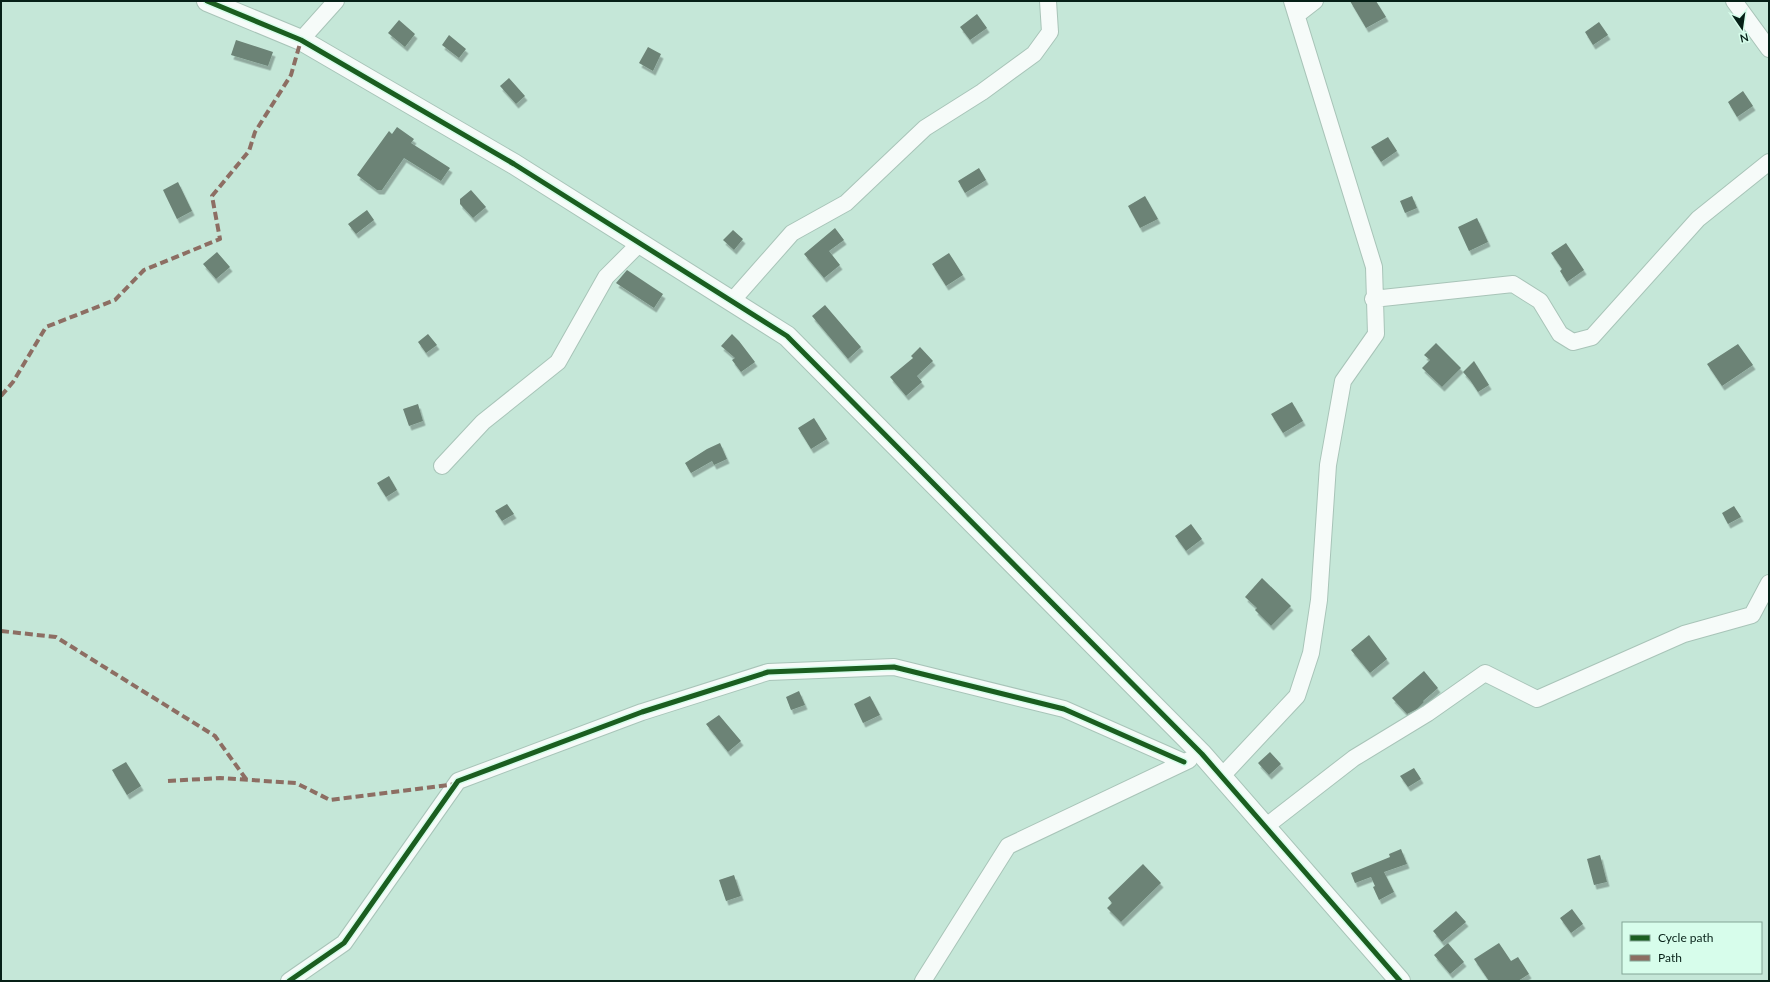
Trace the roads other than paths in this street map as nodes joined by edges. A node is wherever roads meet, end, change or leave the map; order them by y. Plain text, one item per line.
1 (207, 1) edge
2 (336, 1) edge
3 (1048, 1) edge
4 (1315, 1) edge
5 (1734, 1) edge
6 (1294, 8) edge
7 (301, 40) junction
8 (1769, 49) edge
9 (1769, 162) edge
10 (640, 243) junction
11 (1373, 298) junction
12 (732, 301) junction
13 (442, 466) dead end
14 (1769, 584) edge
15 (1202, 754) junction
16 (1184, 762) junction
17 (1222, 776) junction
18 (1265, 827) junction
19 (289, 981) edge
20 (923, 981) edge
21 (1400, 981) edge

1 - 7 street
2 - 7 street
3 - 12 street
4 - 6 street
5 - 8 street
6 - 11 street
7 - 10 street
9 - 11 street
10 - 12 street
10 - 13 street
11 - 17 street
12 - 15 street
14 - 18 street
15 - 16 street
15 - 17 street
16 - 19 street
16 - 20 street
17 - 18 street
18 - 21 street

